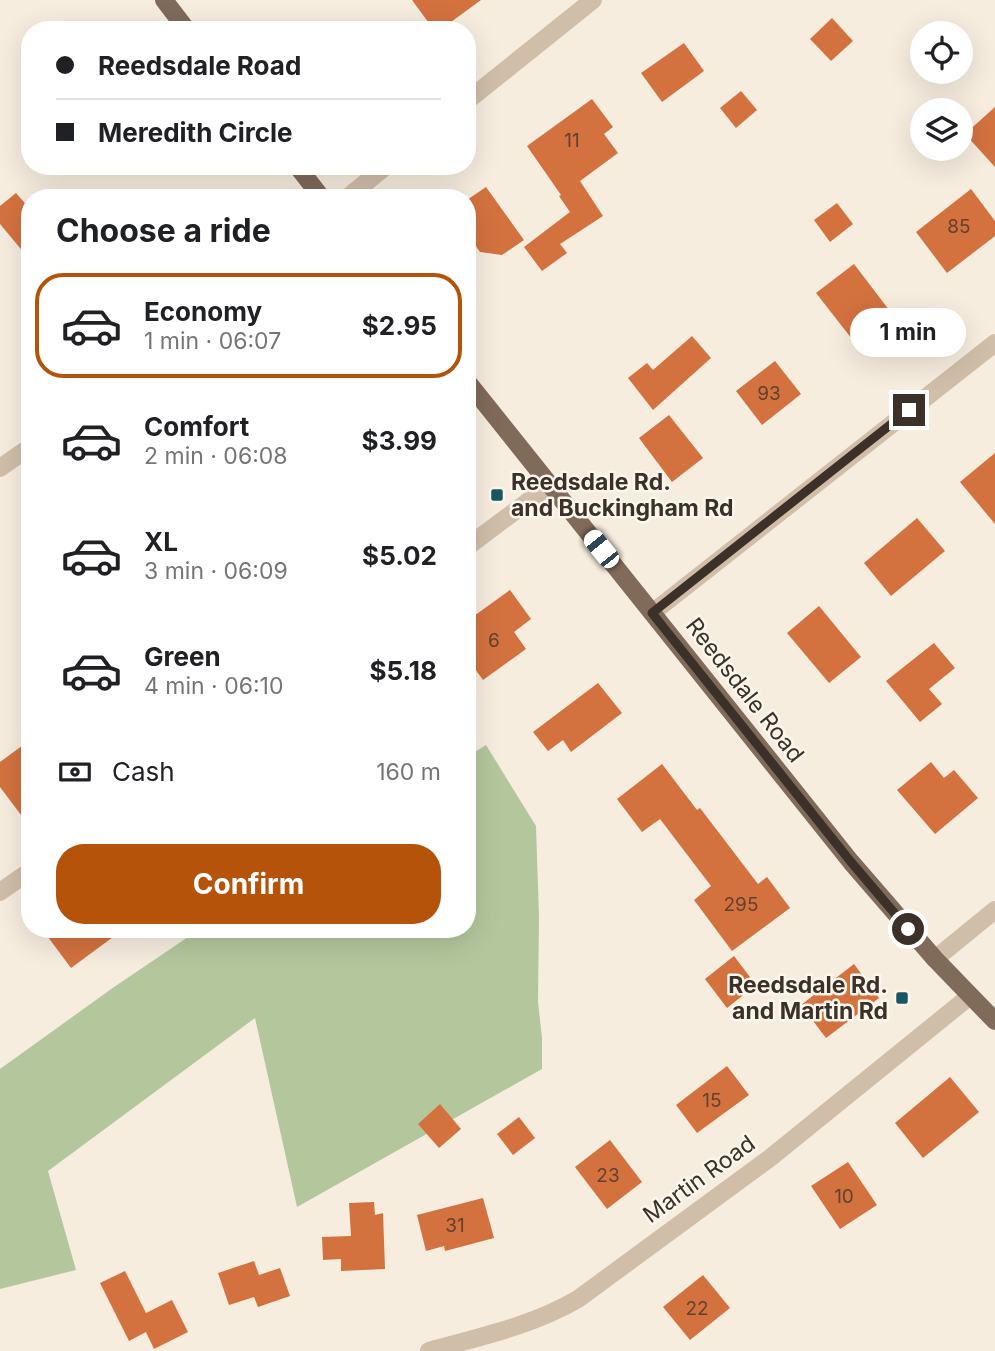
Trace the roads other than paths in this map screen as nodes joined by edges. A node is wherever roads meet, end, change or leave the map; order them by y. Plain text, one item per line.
1 (163, 0) edge
2 (593, 0) edge
3 (180, 21) edge
4 (476, 94) edge
5 (304, 175) edge
6 (375, 175) edge
7 (315, 189) edge
8 (358, 189) edge
9 (995, 342) edge
10 (476, 392) edge
11 (21, 453) edge
12 (0, 468) edge
13 (550, 485) junction
14 (476, 540) edge
15 (652, 613) junction
16 (21, 877) edge
17 (0, 892) edge
18 (995, 910) edge
19 (935, 959) junction
20 (970, 996) junction
21 (995, 1021) edge
22 (429, 1351) edge

1 - 3 main road
2 - 4 street
5 - 7 main road
6 - 8 street
9 - 15 street
10 - 13 main road, Reedsdale Road
11 - 12 street
13 - 14 street
13 - 15 main road, Reedsdale Road
15 - 19 main road, Reedsdale Road
16 - 17 street
18 - 19 street
19 - 20 main road, Reedsdale Road
20 - 21 main road, Reedsdale Road
20 - 22 street, Martin Road

